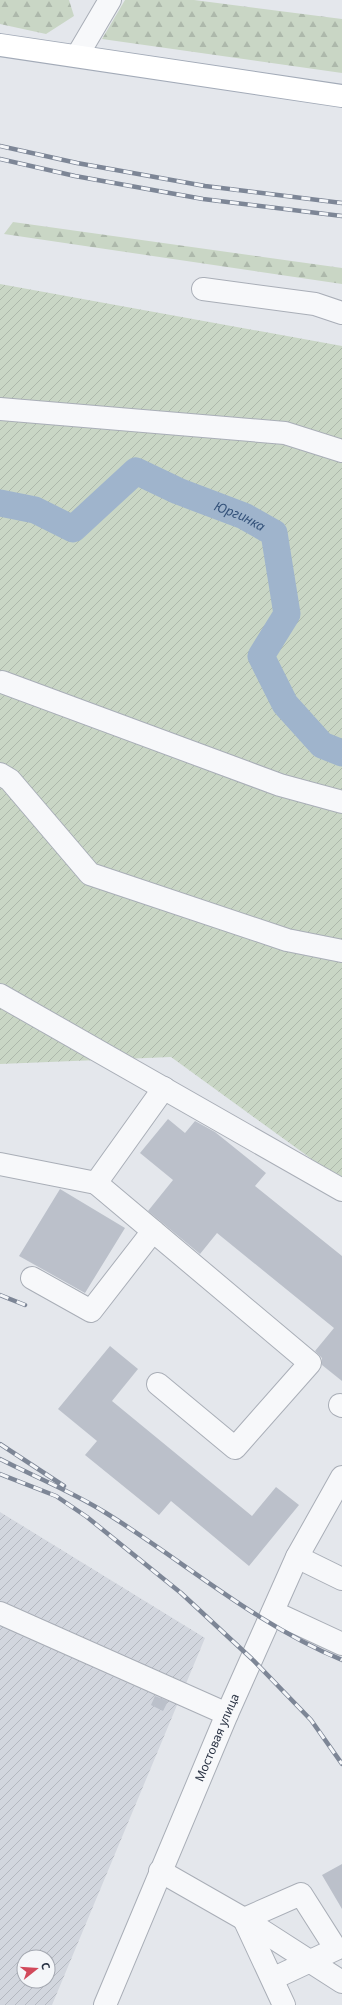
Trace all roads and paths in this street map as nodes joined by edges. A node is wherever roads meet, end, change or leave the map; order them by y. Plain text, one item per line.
1 (110, 0) edge
2 (0, 45) edge
3 (78, 56) junction
4 (342, 96) edge
5 (203, 289) dead end
6 (342, 313) edge
7 (0, 409) edge
8 (342, 451) edge
9 (2, 682) dead end
10 (0, 774) edge
11 (342, 802) edge
12 (342, 951) edge
13 (0, 995) edge
14 (164, 1088) junction
15 (0, 1164) edge
16 (96, 1183) junction
17 (342, 1190) edge
18 (153, 1231) junction
19 (32, 1278) dead end
20 (158, 1384) dead end
21 (342, 1477) edge
22 (298, 1558) junction
23 (342, 1579) edge
24 (273, 1612) junction
25 (0, 1613) edge
26 (342, 1644) edge
27 (227, 1714) junction
28 (160, 1871) junction
29 (244, 1919) junction
30 (309, 1961) junction
31 (272, 1979) junction
32 (342, 1982) edge
33 (105, 2005) edge
34 (284, 2005) edge

1 - 3 street
2 - 3 main road
3 - 4 main road
5 - 6 street
7 - 8 street
9 - 11 street
10 - 12 street
13 - 14 street
14 - 16 street
14 - 17 street
15 - 16 street
16 - 18 street
18 - 19 street
18 - 20 street
21 - 22 street, Мостовая улица
22 - 23 street
22 - 24 street, Мостовая улица
24 - 26 street
24 - 27 street, Мостовая улица
25 - 27 street
27 - 28 street, Мостовая улица
28 - 29 street
28 - 33 street, Мостовая улица
29 - 30 street
29 - 30 street
29 - 31 street
30 - 31 street
30 - 32 street
31 - 34 street

